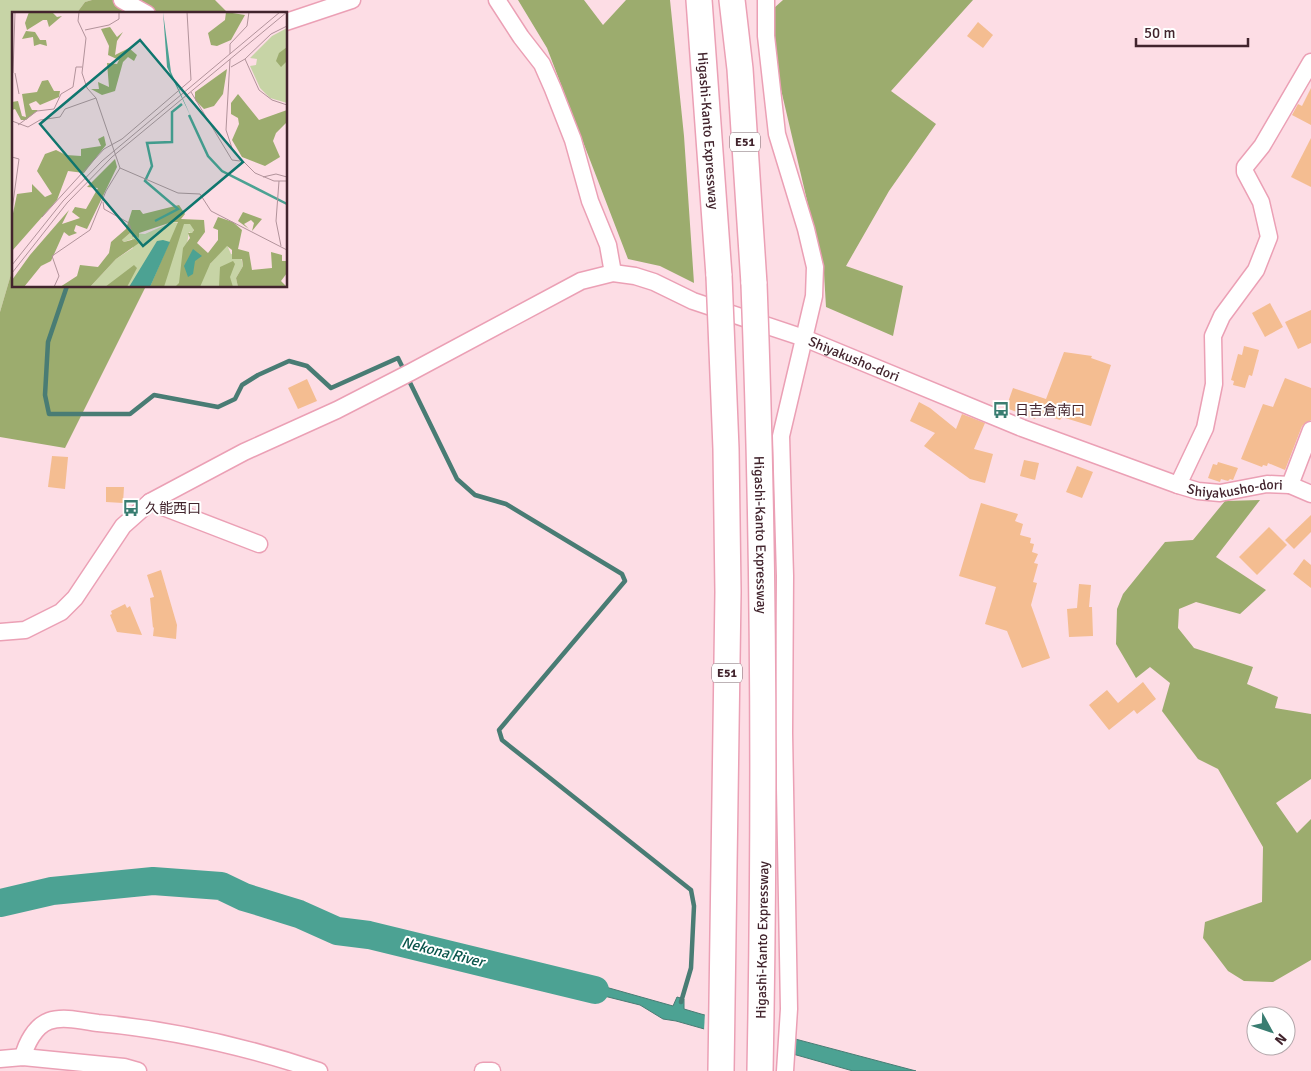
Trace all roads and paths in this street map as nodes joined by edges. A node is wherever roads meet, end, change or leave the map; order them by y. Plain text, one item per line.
1 (122, 0) edge
2 (352, 0) edge
3 (497, 0) edge
4 (699, 0) edge
5 (732, 0) edge
6 (766, 0) edge
7 (143, 12) edge
8 (288, 21) edge
9 (1311, 62) edge
10 (613, 273) junction
11 (804, 338) junction
12 (1311, 430) edge
13 (1178, 485) junction
14 (1290, 486) junction
15 (1311, 494) edge
16 (150, 502) junction
17 (259, 544) dead end
18 (0, 632) edge
19 (23, 1057) junction
20 (0, 1059) edge
21 (138, 1071) edge
22 (319, 1071) edge
23 (483, 1071) edge
24 (492, 1071) edge
25 (721, 1071) edge
26 (760, 1071) edge
27 (785, 1071) edge

1 - 7 street
2 - 8 street
3 - 10 street
4 - 25 highway, Higashi-Kanto Expressway / E51, bridge
5 - 26 highway, Higashi-Kanto Expressway / E51, bridge
6 - 11 street
9 - 13 street
10 - 11 street, Shiyakusho-dori
10 - 16 street, Shiyakusho-dori
11 - 13 street, Shiyakusho-dori
11 - 27 street
12 - 14 street
13 - 14 street, Shiyakusho-dori
14 - 15 street, Shiyakusho-dori
16 - 17 street
16 - 18 street, Shiyakusho-dori
19 - 20 street
19 - 21 street
19 - 22 street
23 - 24 street

